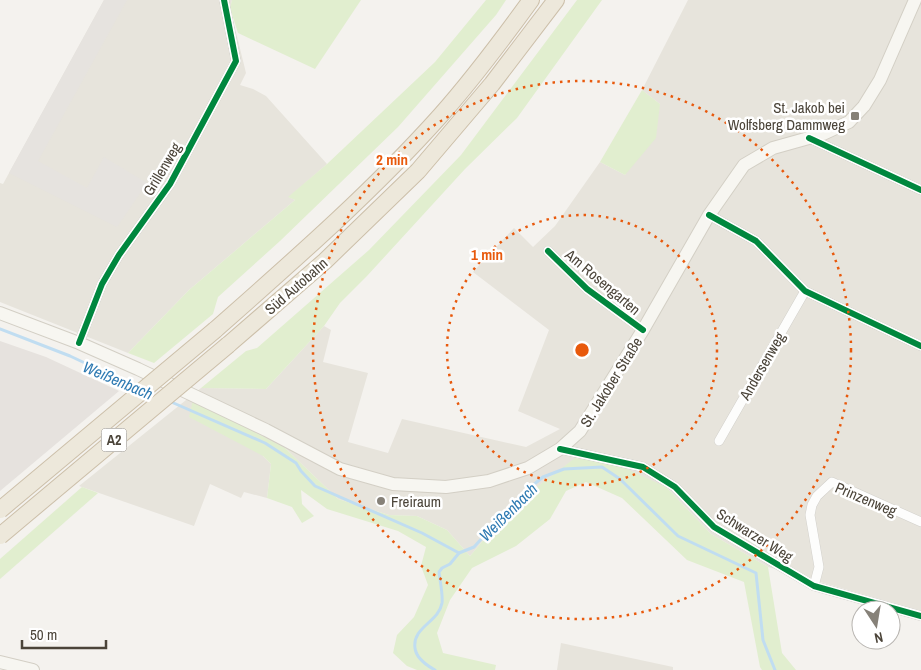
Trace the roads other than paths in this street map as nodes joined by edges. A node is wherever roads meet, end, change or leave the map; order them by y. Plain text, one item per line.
1 (224, 0) edge
2 (531, 0) edge
3 (556, 0) edge
4 (915, 0) edge
5 (809, 138) junction
6 (921, 190) edge
7 (709, 215) junction
8 (548, 251) dead end
9 (805, 291) junction
10 (0, 313) edge
11 (643, 330) junction
12 (79, 343) junction
13 (921, 346) edge
14 (719, 441) dead end
15 (560, 449) junction
16 (0, 510) edge
17 (921, 522) edge
18 (0, 536) edge
19 (814, 586) junction
20 (921, 616) edge
21 (0, 662) edge
22 (32, 670) edge

1 - 12 street, Grillenweg
2 - 16 highway, Süd Autobahn / A2, bridge
3 - 18 highway, Süd Autobahn / A2, bridge
4 - 5 main road, St. Jakober Straße
5 - 6 street
5 - 7 main road, St. Jakober Straße
7 - 9 street
7 - 11 main road, St. Jakober Straße
8 - 11 street, Am Rosengarten
9 - 13 street
9 - 14 street, Andersenweg
10 - 12 main road, St. Jakober Straße
11 - 15 main road, St. Jakober Straße
12 - 15 main road, St. Jakober Straße
15 - 19 street, Schwarzer Weg
17 - 19 street, Prinzenweg
19 - 20 street, Schwarzer Weg
21 - 22 main road

